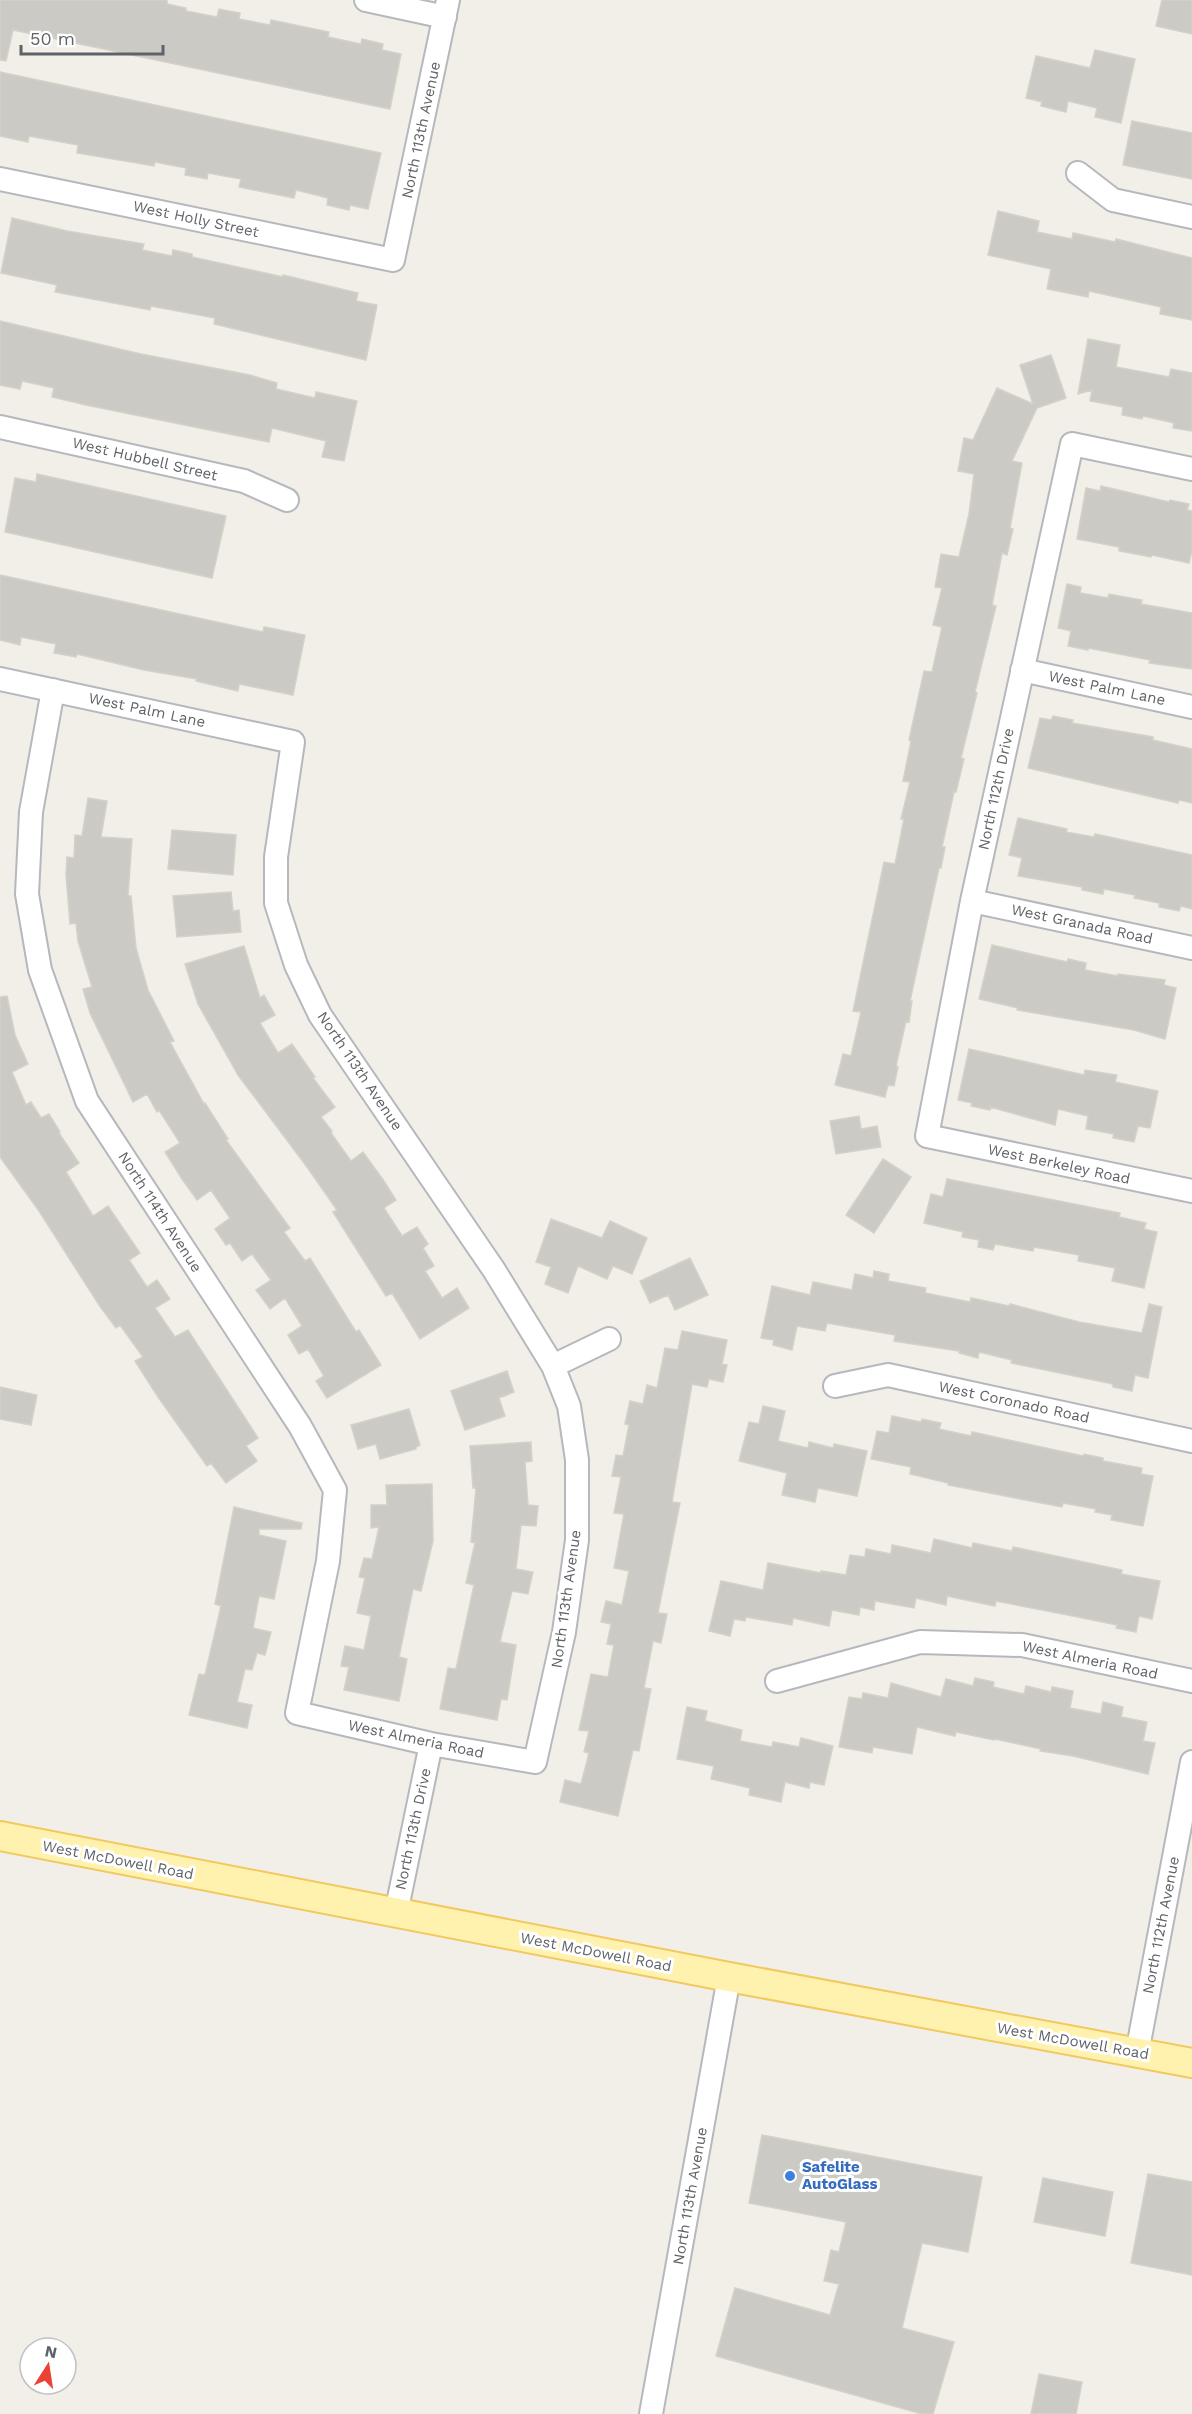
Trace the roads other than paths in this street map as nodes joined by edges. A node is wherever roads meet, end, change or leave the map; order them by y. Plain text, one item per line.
1 (366, 0) edge
2 (447, 9) edge
3 (1078, 173) dead end
4 (0, 178) edge
5 (1192, 217) edge
6 (393, 260) joint
7 (0, 427) edge
8 (1192, 469) edge
9 (287, 500) dead end
10 (1022, 670) junction
11 (0, 679) edge
12 (53, 690) junction
13 (1192, 706) edge
14 (293, 742) joint
15 (972, 901) junction
16 (1192, 948) edge
17 (927, 1136) joint
18 (1192, 1191) edge
19 (609, 1339) dead end
20 (553, 1366) junction
21 (835, 1386) dead end
22 (1192, 1441) edge
23 (777, 1681) dead end
24 (1192, 1681) edge
25 (297, 1713) joint
26 (431, 1744) junction
27 (535, 1762) joint
28 (1192, 1762) edge
29 (0, 1836) edge
30 (396, 1913) junction
31 (729, 1977) junction
32 (1137, 2053) junction
33 (1192, 2063) edge
34 (651, 2414) edge

1 - 2 street
2 - 6 street, North 113th Avenue
3 - 5 street
4 - 6 street, West Holly Street
7 - 9 street, West Hubbell Street
8 - 10 street, North 112th Drive
10 - 13 street, West Palm Lane
10 - 15 street, North 112th Drive
11 - 12 street, West Palm Lane
12 - 14 street, West Palm Lane
12 - 25 street, North 114th Avenue
14 - 20 street, North 113th Avenue
15 - 16 street, West Granada Road
15 - 17 street, North 112th Drive
17 - 18 street, West Berkeley Road
19 - 20 street
20 - 27 street, North 113th Avenue
21 - 22 street, West Coronado Road
23 - 24 street, West Almeria Road
25 - 26 street, West Almeria Road
26 - 27 street, West Almeria Road
26 - 30 street, North 113th Drive
28 - 32 street, North 112th Avenue
29 - 30 main road, West McDowell Road
30 - 31 main road, West McDowell Road
31 - 32 main road, West McDowell Road
31 - 34 street, North 113th Avenue
32 - 33 main road, West McDowell Road

